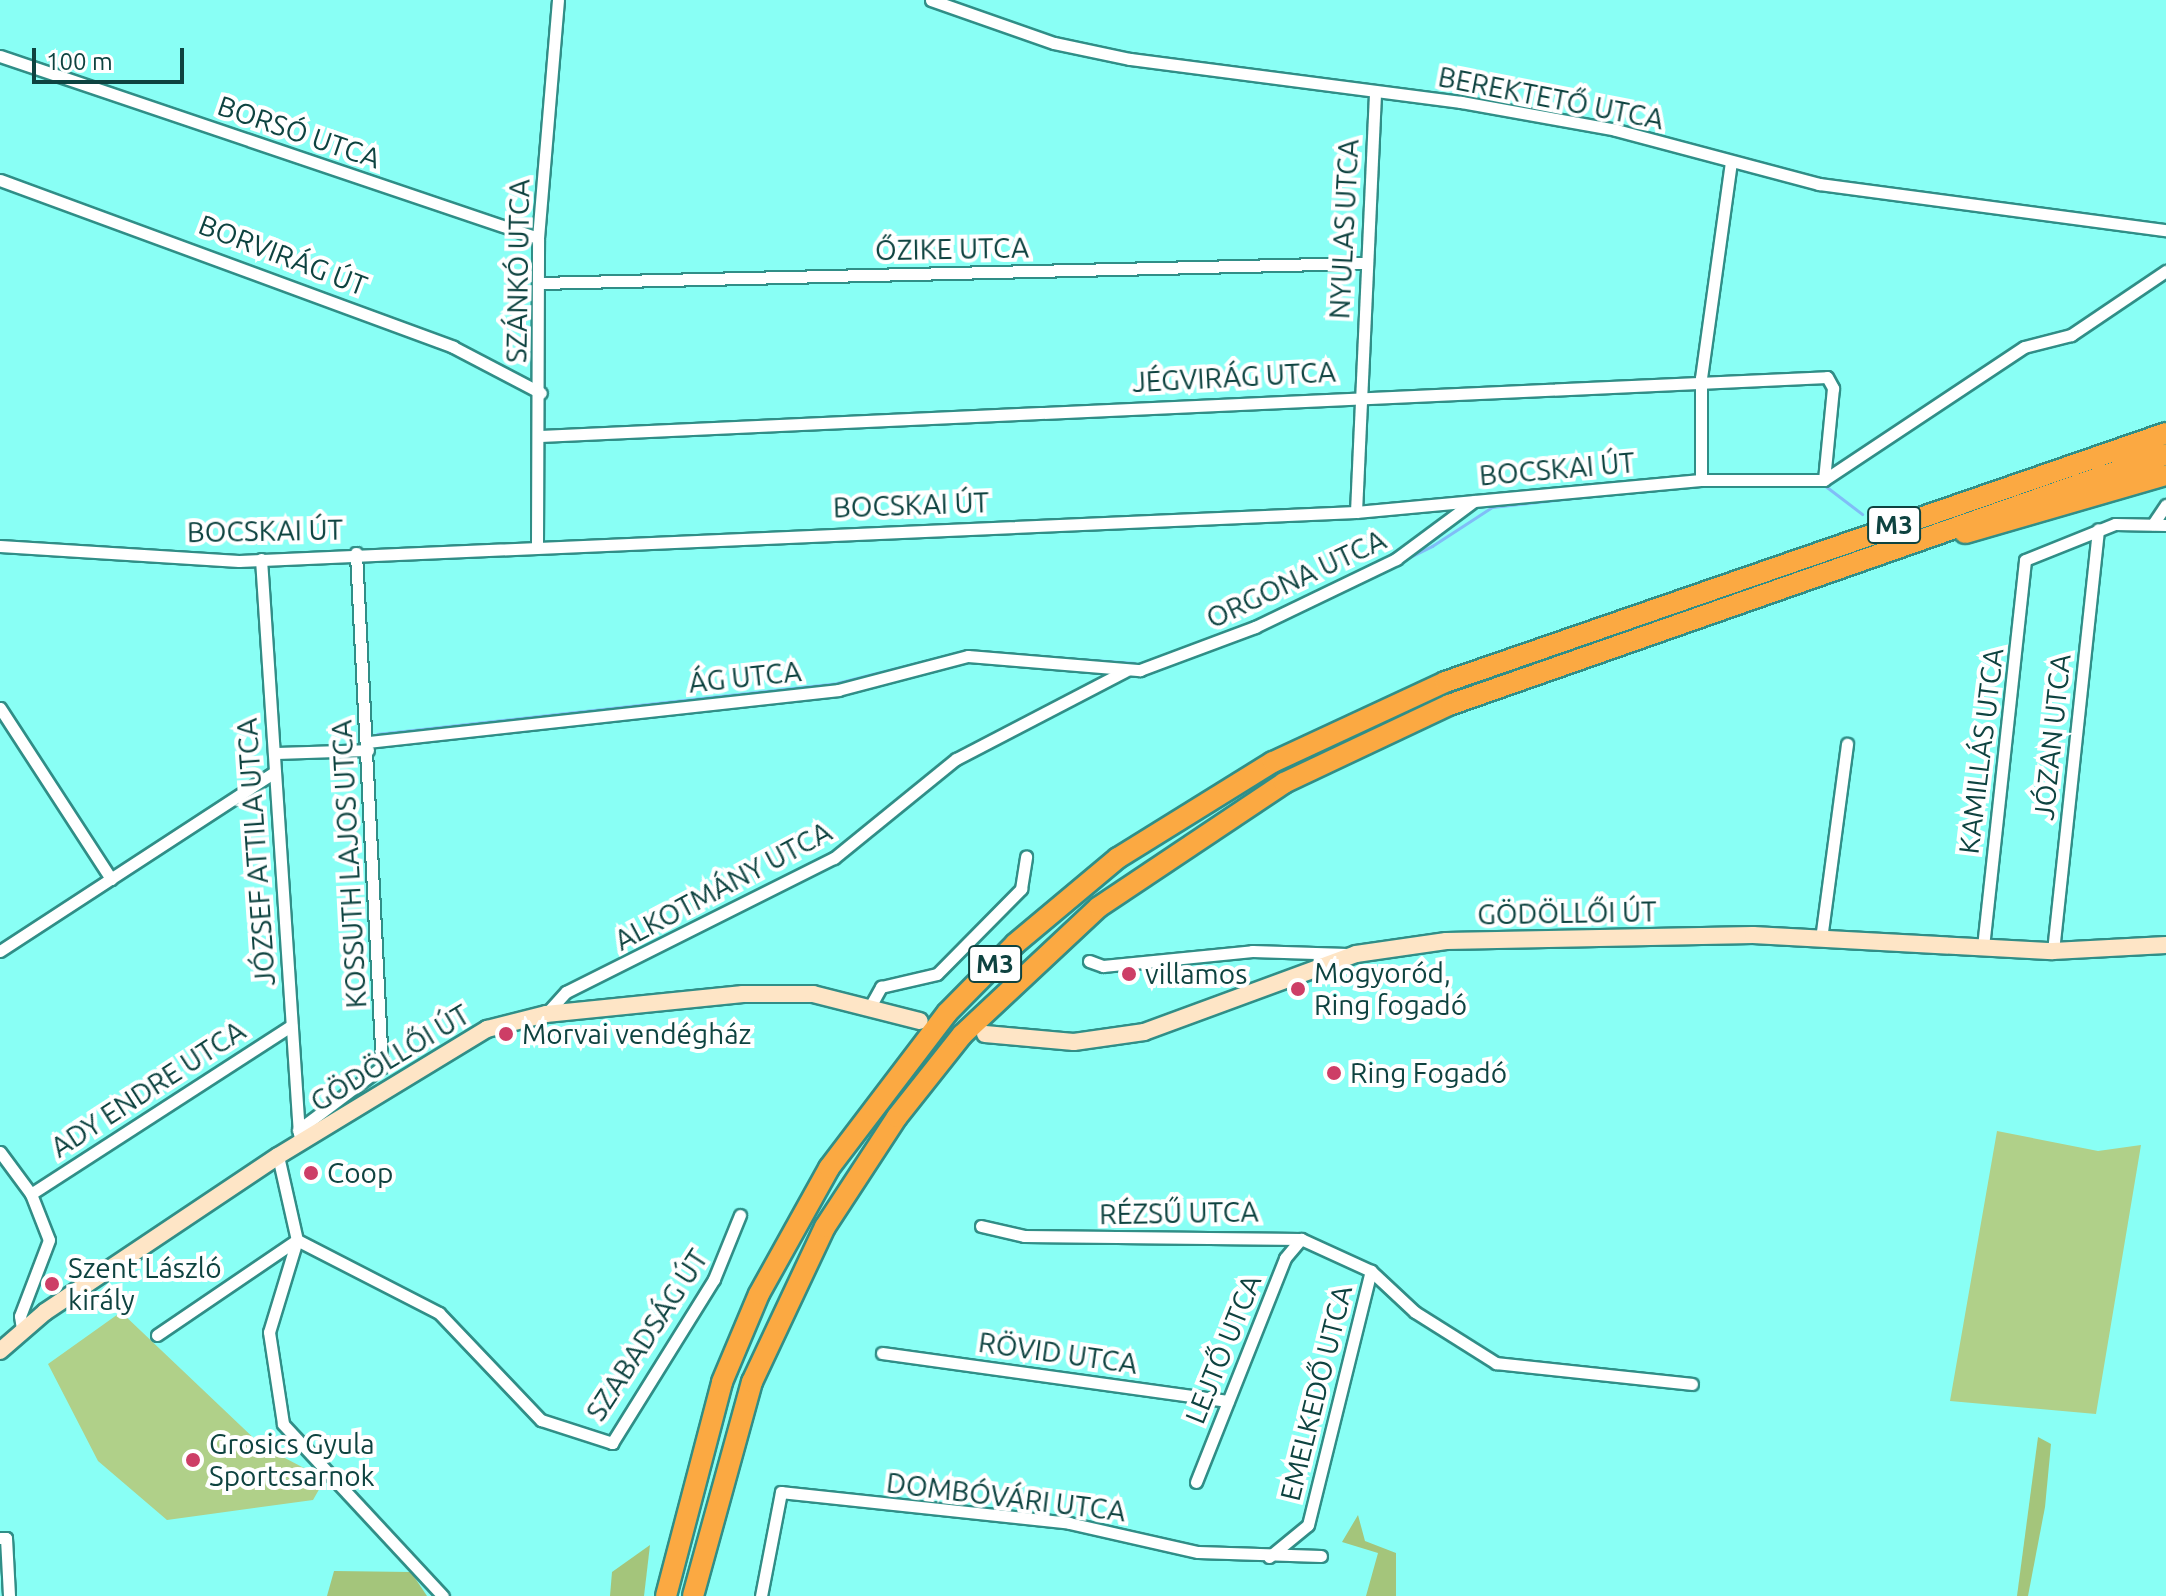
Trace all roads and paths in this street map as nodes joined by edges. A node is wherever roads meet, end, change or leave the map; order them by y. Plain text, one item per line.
1 (558, 0) edge
2 (931, 0) edge
3 (0, 56) edge
4 (1375, 92) junction
5 (1731, 162) junction
6 (0, 180) edge
7 (2166, 230) edge
8 (538, 238) junction
9 (1366, 263) junction
10 (2166, 271) edge
11 (539, 283) junction
12 (1701, 378) junction
13 (541, 393) junction
14 (1360, 395) junction
15 (2166, 433) edge
16 (540, 436) junction
17 (2166, 454) edge
18 (2166, 475) edge
19 (1701, 480) junction
20 (1824, 480) junction
21 (1474, 501) junction
22 (2166, 505) edge
23 (1356, 512) junction
24 (2160, 525) edge
25 (2098, 529) junction
26 (537, 543) junction
27 (0, 546) edge
28 (356, 553) junction
29 (1875, 553) junction
30 (261, 559) junction
31 (1125, 671) junction
32 (0, 708) edge
33 (1847, 744) dead end
34 (368, 746) junction
35 (274, 753) junction
36 (275, 772) junction
37 (1026, 856) dead end
38 (111, 879) junction
39 (1821, 939) junction
40 (2166, 945) edge
41 (1983, 947) junction
42 (0, 951) edge
43 (2053, 951) junction
44 (1356, 954) junction
45 (1089, 961) dead end
46 (871, 1005) junction
47 (546, 1014) junction
48 (920, 1021) dead end
49 (291, 1026) junction
50 (985, 1034) dead end
51 (299, 1136) junction
52 (0, 1152) edge
53 (278, 1156) junction
54 (31, 1194) junction
55 (740, 1215) dead end
56 (981, 1226) dead end
57 (1301, 1239) junction
58 (297, 1240) junction
59 (1371, 1271) junction
60 (22, 1328) junction
61 (157, 1335) dead end
62 (0, 1351) edge
63 (882, 1353) dead end
64 (1692, 1384) dead end
65 (1228, 1401) junction
66 (1196, 1482) dead end
67 (0, 1538) edge
68 (1321, 1556) dead end
69 (1269, 1557) junction
70 (9, 1596) edge
71 (443, 1596) edge
72 (666, 1596) edge
73 (693, 1596) edge
74 (761, 1596) edge

1 - 8 street, SZÁNKÓ UTCA
2 - 4 street, BEREKTETŐ UTCA
3 - 8 street, BORSÓ UTCA
4 - 5 street, BEREKTETŐ UTCA
4 - 9 street, NYULAS UTCA
5 - 7 street, BEREKTETŐ UTCA
5 - 12 street
6 - 13 street, BORVIRÁG ÚT
8 - 11 street, SZÁNKÓ UTCA
9 - 11 street, ŐZIKE UTCA
9 - 14 street, NYULAS UTCA
10 - 20 street
11 - 13 street, SZÁNKÓ UTCA
12 - 14 street, JÉGVIRÁG UTCA
12 - 19 street
12 - 20 street, JÉGVIRÁG UTCA
13 - 16 street, SZÁNKÓ UTCA
14 - 16 street, JÉGVIRÁG UTCA
14 - 23 street, NYULAS UTCA
15 - 72 highway, M3
16 - 26 street, SZÁNKÓ UTCA
17 - 29 highway, M3
18 - 29 highway
19 - 20 street, BOCSKAI ÚT
19 - 21 street, BOCSKAI ÚT
21 - 23 street, BOCSKAI ÚT
21 - 31 street, ORGONA UTCA
22 - 24 street
23 - 26 street, BOCSKAI ÚT
24 - 25 street
25 - 41 street, KAMILLÁS UTCA
25 - 43 street, JÓZAN UTCA
26 - 28 street, BOCSKAI ÚT
27 - 30 street, BOCSKAI ÚT
28 - 30 street, BOCSKAI ÚT
28 - 34 street, KOSSUTH LAJOS UTCA
29 - 73 highway, M3
30 - 35 street, JÓZSEF ATTILA UTCA
31 - 34 street, ÁG UTCA
31 - 47 street, ALKOTMÁNY UTCA
32 - 38 street
33 - 39 street
34 - 35 street, ÁG UTCA
34 - 51 street, KOSSUTH LAJOS UTCA
35 - 36 street, JÓZSEF ATTILA UTCA
36 - 38 street
36 - 49 street, JÓZSEF ATTILA UTCA
37 - 46 street
38 - 42 street
39 - 41 main road, GÖDÖLLŐI ÚT
39 - 44 main road, GÖDÖLLŐI ÚT
40 - 43 main road, GÖDÖLLŐI ÚT
41 - 43 main road, GÖDÖLLŐI ÚT
44 - 45 street
44 - 50 main road, GÖDÖLLŐI ÚT
46 - 47 main road, GÖDÖLLŐI ÚT
46 - 48 main road, GÖDÖLLŐI ÚT
47 - 51 main road, GÖDÖLLŐI ÚT
49 - 51 street, JÓZSEF ATTILA UTCA
49 - 54 street, ADY ENDRE UTCA
51 - 53 main road, GÖDÖLLŐI ÚT
52 - 54 street
53 - 58 street
53 - 60 main road, GÖDÖLLŐI ÚT
54 - 60 street
55 - 58 street, SZABADSÁG ÚT
56 - 57 street, RÉZSŰ UTCA
57 - 59 street, RÉZSŰ UTCA
57 - 65 street, LEJTŐ UTCA
58 - 61 street
58 - 71 street
59 - 64 street, RÉZSŰ UTCA
59 - 69 street, EMELKEDŐ UTCA
60 - 62 main road, GÖDÖLLŐI ÚT
63 - 65 street, RÖVID UTCA
65 - 66 street, LEJTŐ UTCA
67 - 70 street
68 - 69 street, DOMBÓVÁRI UTCA
69 - 74 street, DOMBÓVÁRI UTCA

